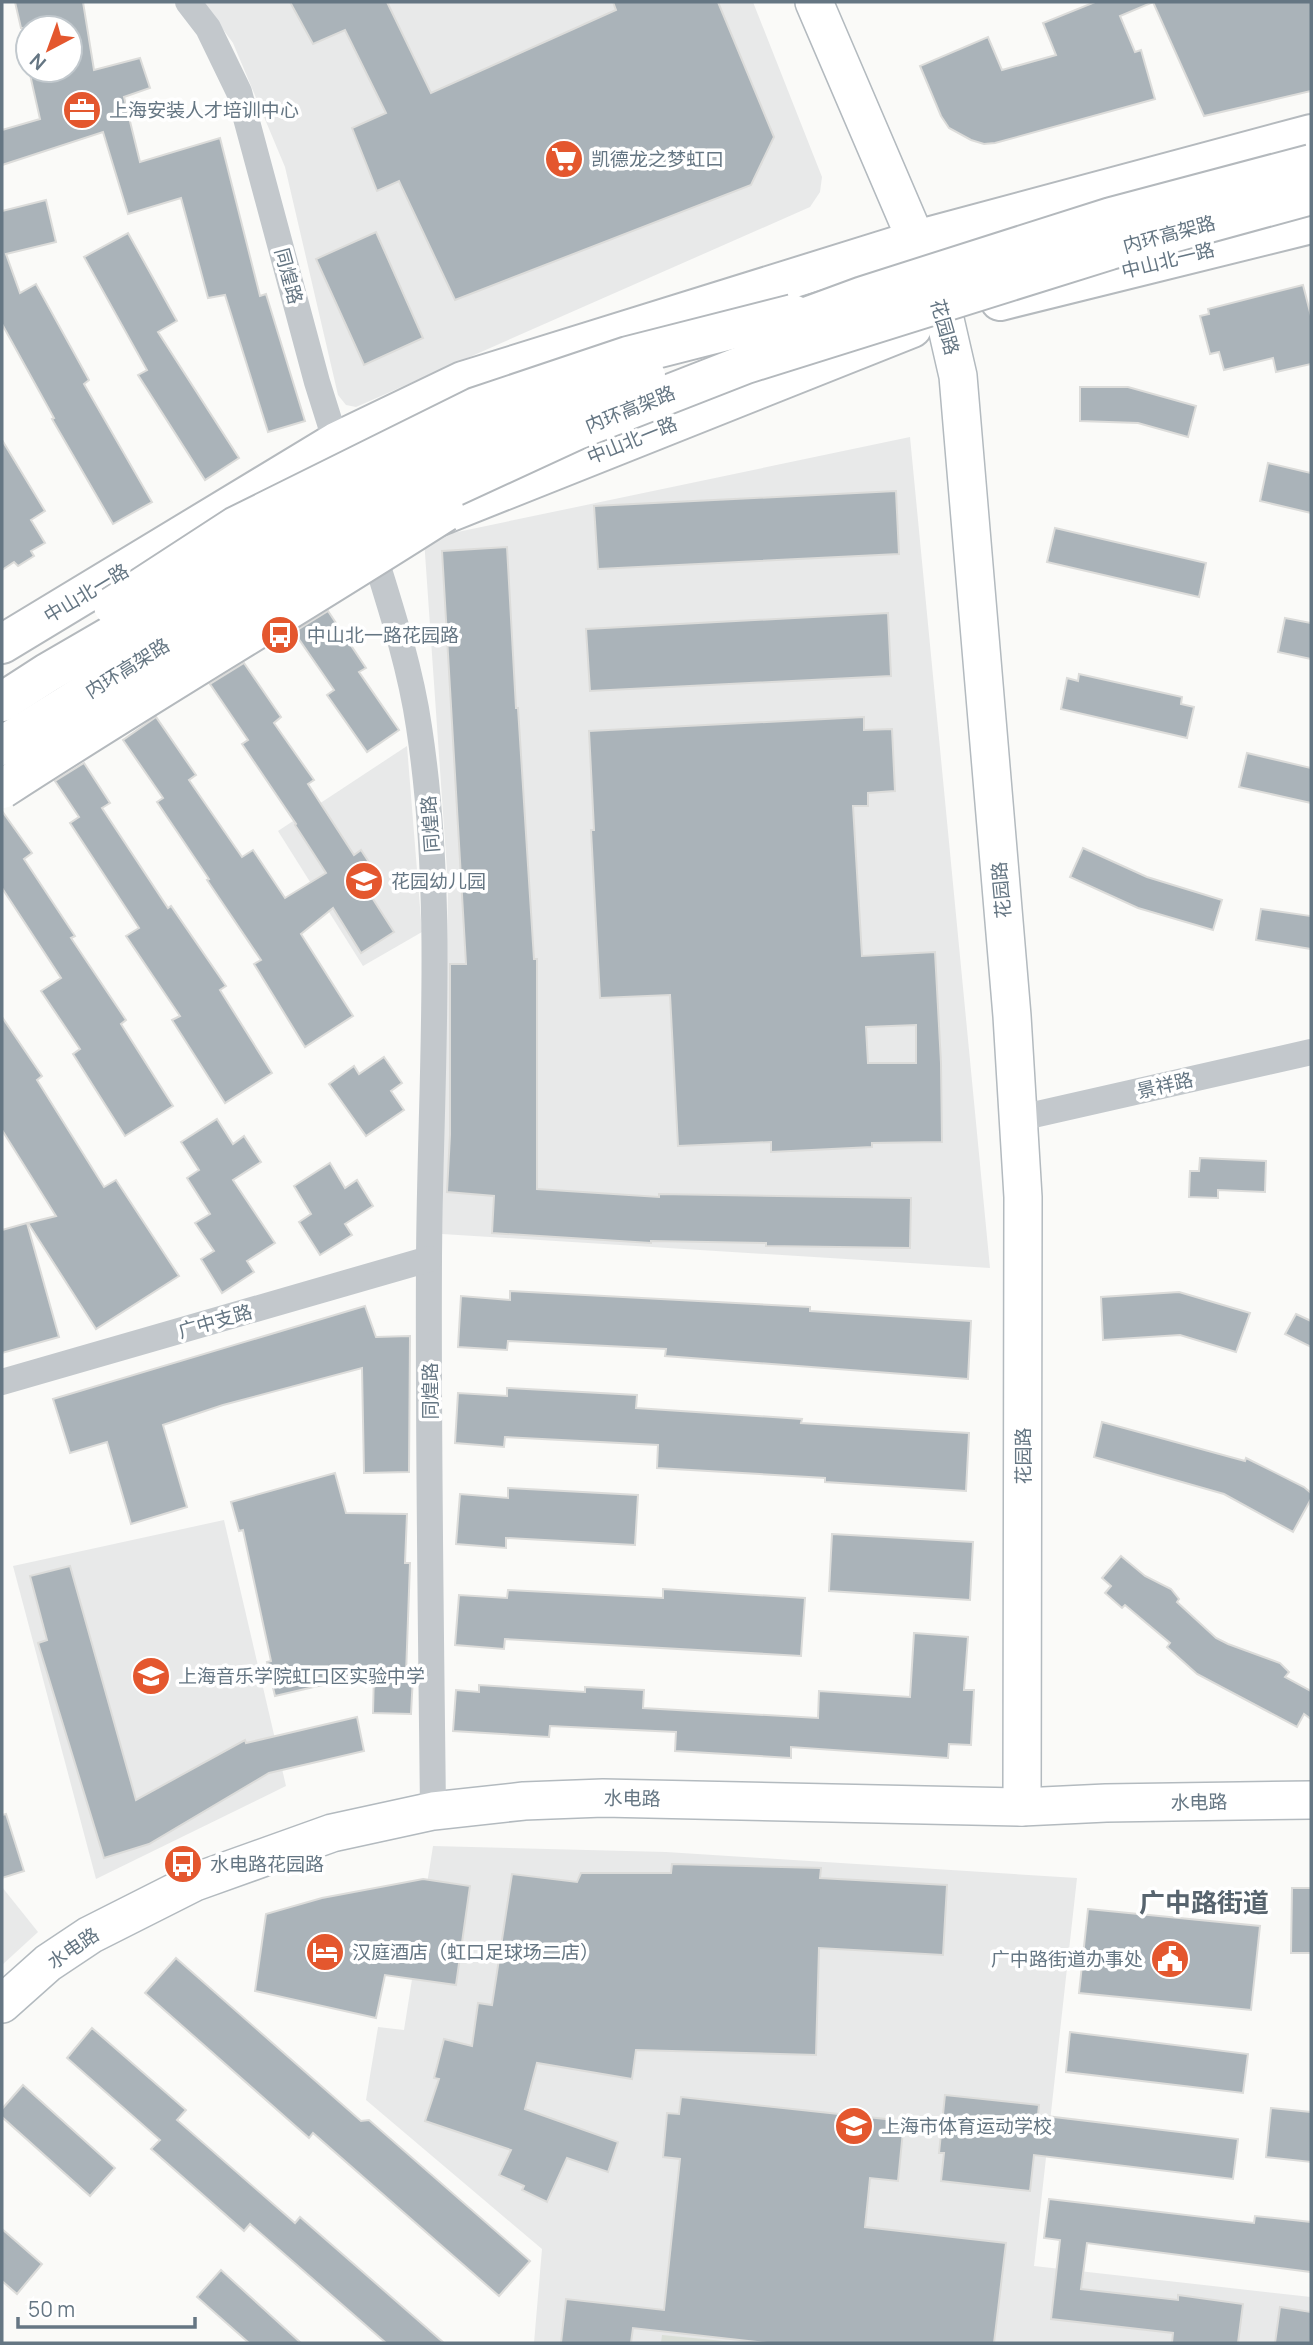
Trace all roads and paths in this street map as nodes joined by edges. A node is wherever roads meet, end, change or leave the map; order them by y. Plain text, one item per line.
1 (188, 2) edge
2 (814, 2) edge
3 (1311, 134) edge
4 (1311, 164) edge
5 (1311, 195) edge
6 (1311, 225) edge
7 (916, 240) junction
8 (863, 296) junction
9 (944, 315) junction
10 (577, 430) junction
11 (336, 442) junction
12 (371, 544) junction
13 (2, 644) edge
14 (2, 679) edge
15 (2, 702) edge
16 (2, 746) edge
17 (2, 771) edge
18 (2, 789) edge
19 (1311, 1052) edge
20 (1020, 1118) junction
21 (429, 1259) junction
22 (2, 1382) edge
23 (1311, 1800) edge
24 (1022, 1807) junction
25 (432, 1811) junction
26 (2, 2004) edge

1 - 11 street, 同煌路
2 - 7 main road, 花园路
3 - 7 main road, 中山北一路
4 - 8 main road, 内环高架路, bridge
5 - 10 main road, 内环高架路, bridge
6 - 9 main road, 中山北一路
7 - 9 main road, 花园路
7 - 11 main road, 中山北一路
8 - 14 main road, bridge
8 - 15 main road, 内环高架路, bridge
9 - 12 main road, 中山北一路
9 - 20 main road, 花园路
10 - 16 main road, 内环高架路, bridge
10 - 18 main road, bridge
11 - 12 street, 同煌路
11 - 13 main road, 中山北一路
12 - 17 main road, 中山北一路
12 - 21 street, 同煌路
19 - 20 street, 景祥路
20 - 24 main road, 花园路
21 - 22 street, 广中支路
21 - 25 street, 同煌路
23 - 24 main road, 水电路
24 - 25 main road, 水电路
25 - 26 main road, 水电路

